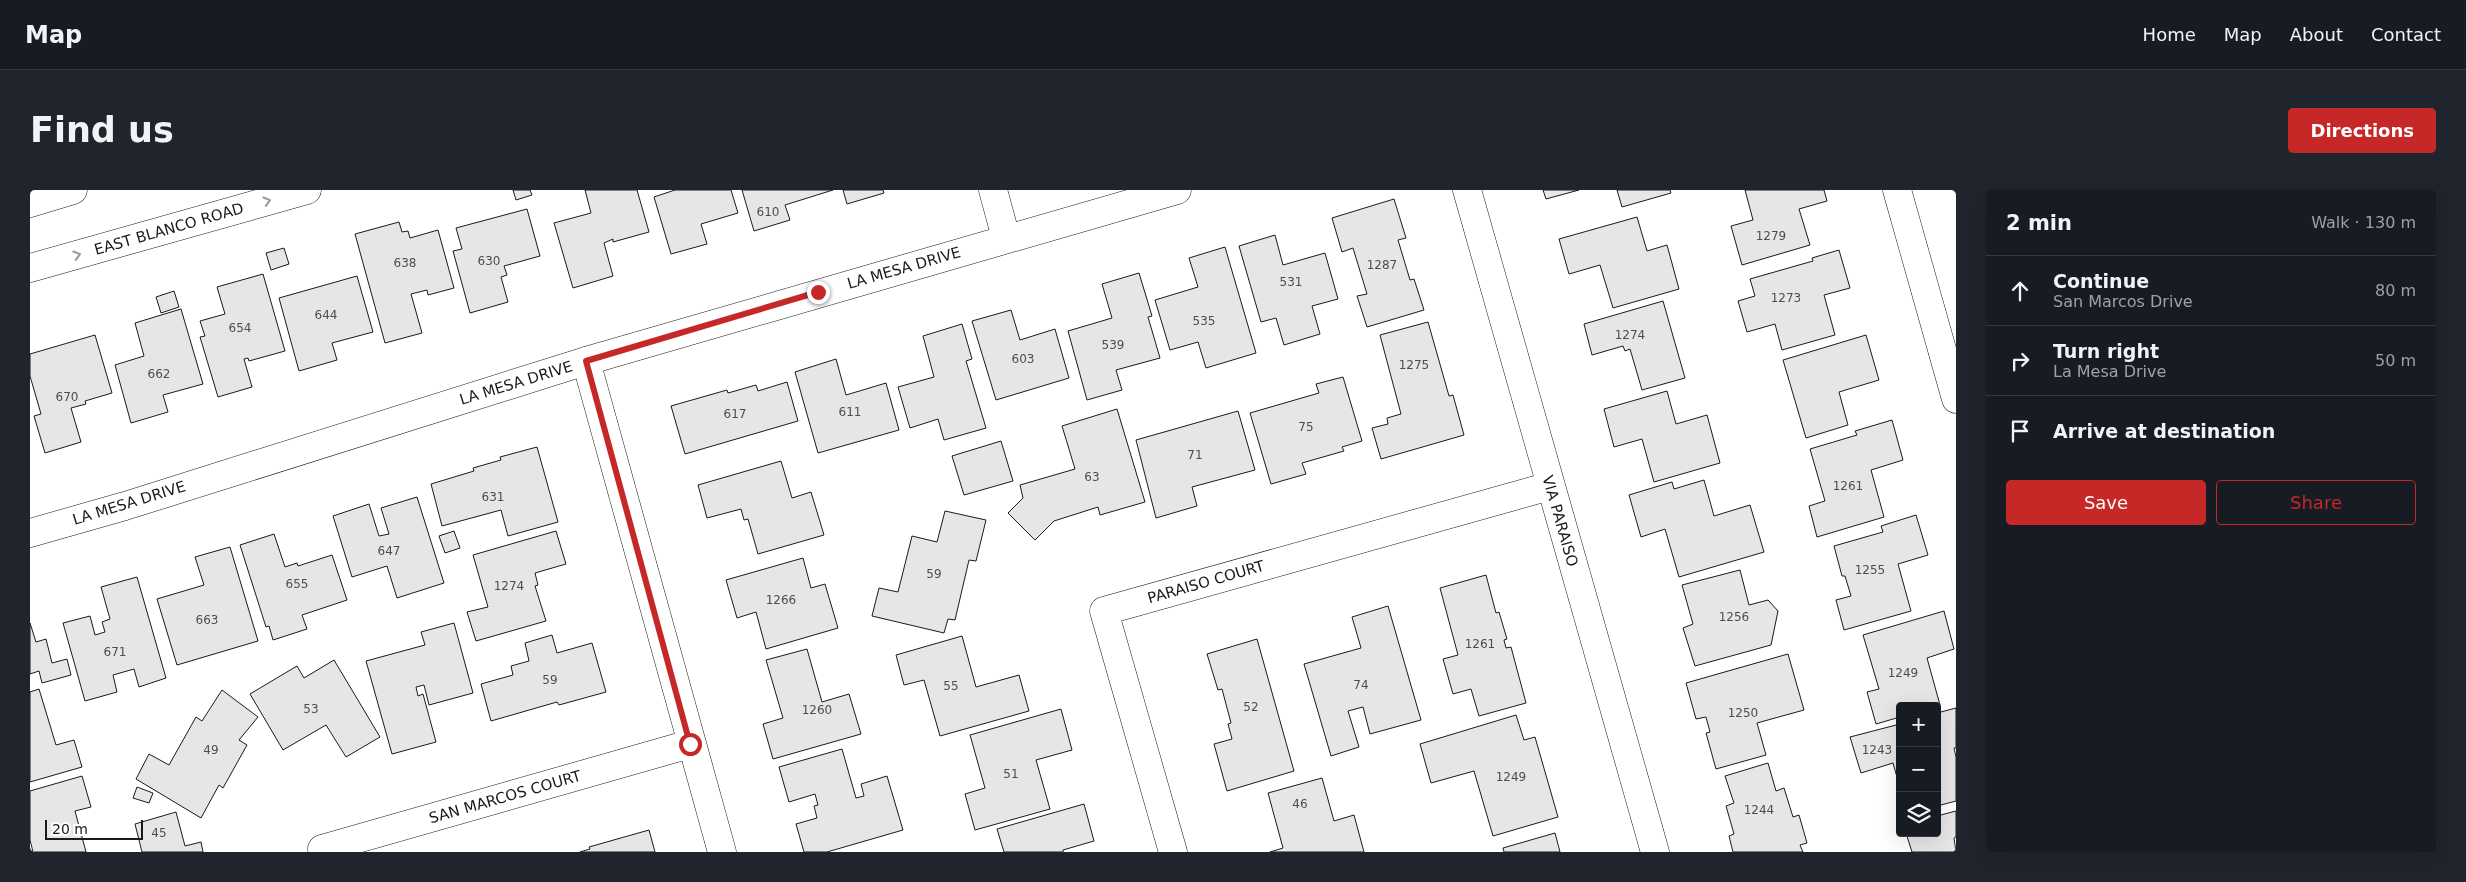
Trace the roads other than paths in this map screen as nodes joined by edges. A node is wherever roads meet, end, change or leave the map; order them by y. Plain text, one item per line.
1 (74, 190) edge
2 (307, 190) edge
3 (993, 190) edge
4 (1177, 190) edge
5 (1467, 190) edge
6 (1897, 190) edge
7 (30, 203) edge
8 (1006, 238) junction
9 (30, 268) edge
10 (586, 361) junction
11 (1956, 399) edge
12 (1550, 486) junction
13 (30, 533) edge
14 (690, 744) junction
15 (323, 852) edge
16 (722, 852) edge
17 (1173, 852) edge
18 (1655, 852) edge

1 - 7 main road
9 -> 2 main road, EAST BLANCO ROAD
3 - 8 main road
4 - 8 main road, LA MESA DRIVE
5 - 12 main road, VIA PARAISO
6 - 11 main road
8 - 10 main road, LA MESA DRIVE
10 - 13 main road, LA MESA DRIVE
10 - 14 main road
12 - 17 main road, PARAISO COURT
12 - 18 main road, VIA PARAISO
14 - 15 main road, SAN MARCOS COURT
14 - 16 main road

